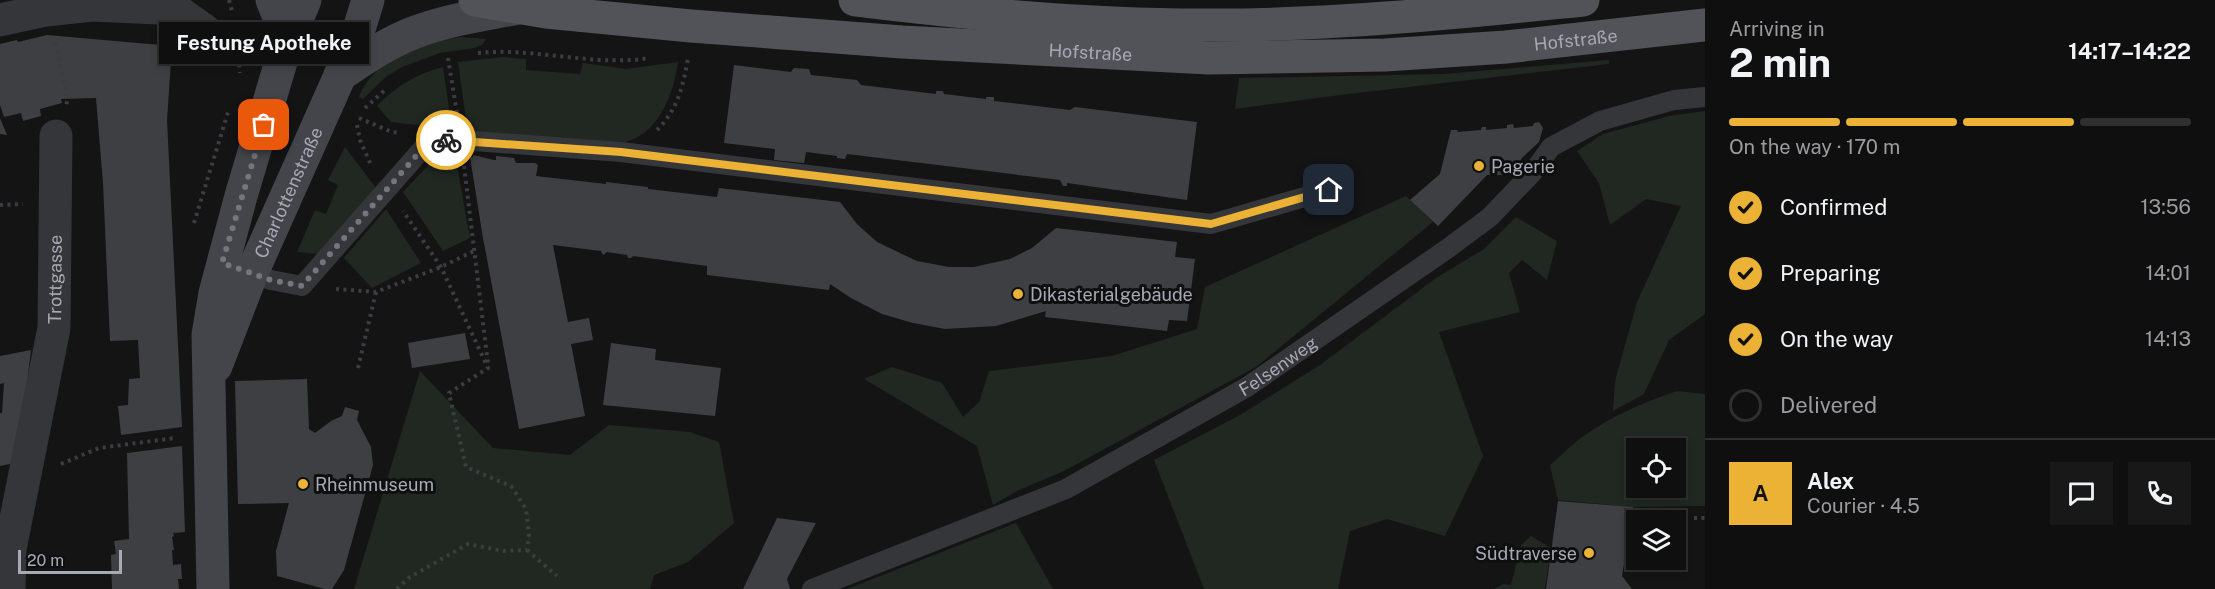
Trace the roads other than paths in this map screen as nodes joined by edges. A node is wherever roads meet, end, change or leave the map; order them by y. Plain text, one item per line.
1 (272, 0) edge
2 (305, 0) edge
3 (368, 0) edge
4 (476, 0) edge
5 (855, 0) edge
6 (1583, 0) edge
7 (1502, 4) edge
8 (518, 8) junction
9 (0, 20) edge
10 (1705, 26) edge
11 (204, 30) dead end
12 (286, 45) junction
13 (1506, 47) junction
14 (340, 75) junction
15 (1705, 97) edge
16 (56, 135) road end
17 (1329, 190) dead end
18 (237, 268) junction
19 (5, 544) edge
20 (9, 589) edge
21 (213, 589) edge
22 (812, 589) edge

1 - 12 main road
2 - 12 main road, Charlottenstraße
3 - 14 main road, Charlottenstraße
4 - 8 main road, Hofstraße
5 - 7 main road, Hofstraße
6 - 7 main road, Hofstraße
7 - 13 lane
8 - 13 main road, Hofstraße
8 - 14 main road
9 - 11 street
10 - 13 main road, Hofstraße
12 - 18 main road, Charlottenstraße
14 - 18 main road, Charlottenstraße
15 - 22 lane, Felsenweg
16 - 19 street, Trottgasse
17 - 18 lane
18 - 21 main road, Charlottenstraße
19 - 20 street, Trottgasse

